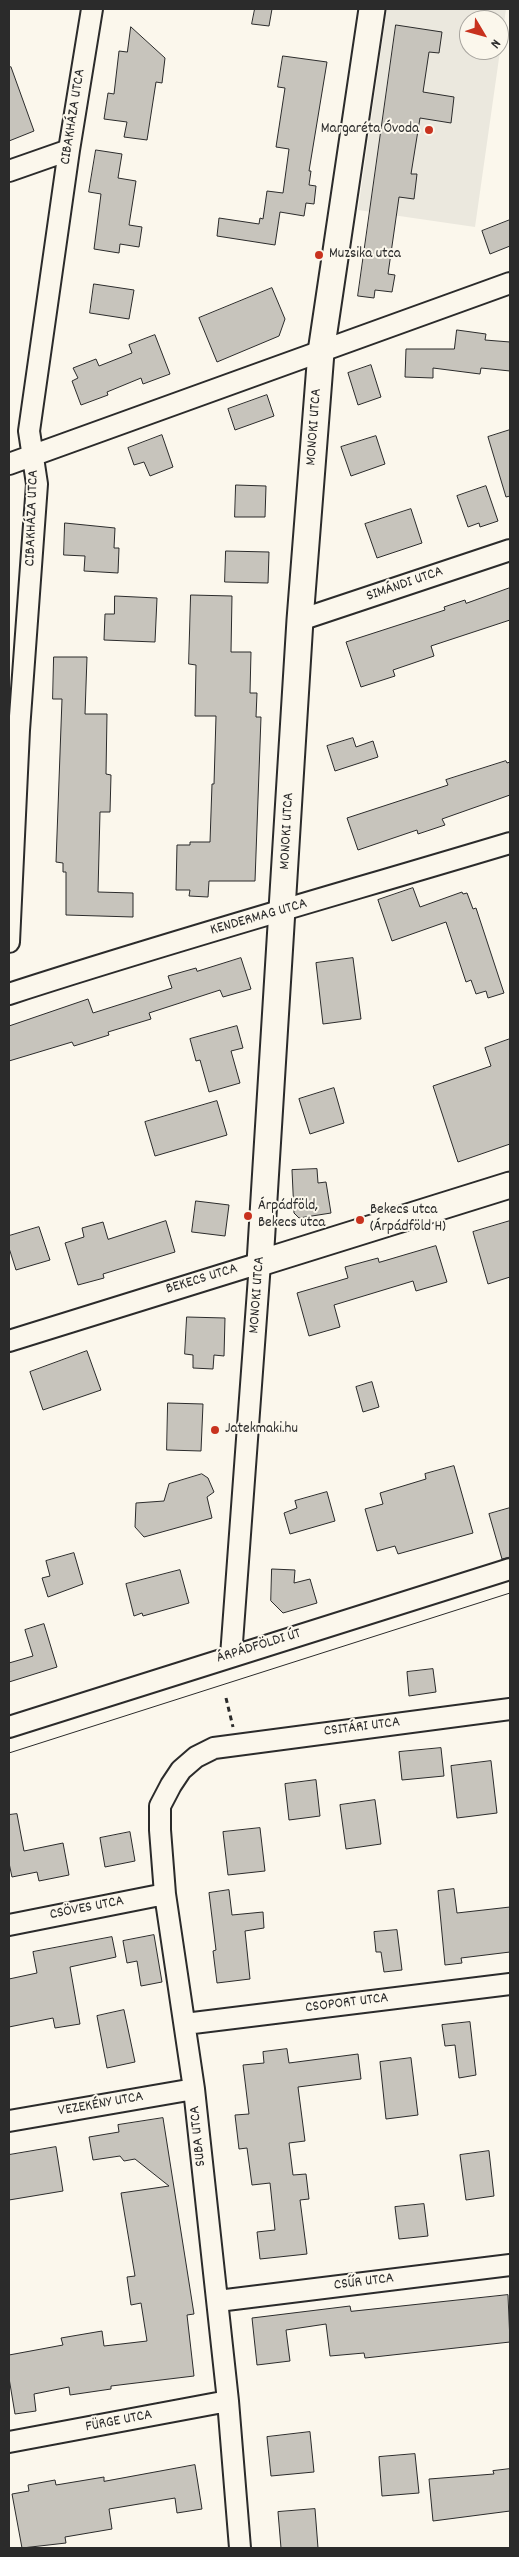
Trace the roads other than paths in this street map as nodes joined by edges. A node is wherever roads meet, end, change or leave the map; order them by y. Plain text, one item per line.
1 (92, 9) edge
2 (372, 9) edge
3 (69, 150) junction
4 (9, 171) edge
5 (510, 283) edge
6 (321, 352) junction
7 (34, 455) junction
8 (9, 464) edge
9 (510, 550) edge
10 (300, 620) junction
11 (14, 732) edge
12 (510, 843) edge
13 (283, 911) junction
14 (9, 942) edge
15 (9, 994) edge
16 (510, 1184) edge
17 (260, 1263) junction
18 (9, 1341) edge
19 (510, 1569) edge
20 (231, 1656) junction
21 (510, 1709) edge
22 (9, 1726) edge
23 (214, 1748) joint
24 (165, 1894) junction
25 (9, 1924) edge
26 (510, 1984) edge
27 (185, 2024) junction
28 (194, 2089) junction
29 (9, 2121) edge
30 (510, 2265) edge
31 (218, 2301) junction
32 (228, 2401) junction
33 (9, 2442) edge
34 (240, 2548) edge

1 - 3 street, CIBAKHÁZA UTCA
2 - 6 street, MONOKI UTCA
3 - 4 street
3 - 7 street, CIBAKHÁZA UTCA
5 - 6 street
6 - 7 street
6 - 10 street, MONOKI UTCA
7 - 8 street
7 - 11 street, CIBAKHÁZA UTCA
9 - 10 street, SIMÁNDI UTCA
10 - 13 street, MONOKI UTCA
11 - 14 street, CIBAKHÁZA UTCA
12 - 13 street, KENDERMAG UTCA
13 - 15 street, KENDERMAG UTCA
13 - 17 street, MONOKI UTCA
16 - 17 street, BEKECS UTCA
17 - 18 street, BEKECS UTCA
17 - 20 street, MONOKI UTCA
19 - 20 street, ÁRPÁDFÖLDI ÚT
20 - 22 street, ÁRPÁDFÖLDI ÚT
21 - 23 street, CSITÁRI UTCA
23 - 24 street, SUBA UTCA
24 - 25 street, CSÖVES UTCA
24 - 27 street, SUBA UTCA
26 - 27 street, CSOPORT UTCA
27 - 28 street, SUBA UTCA
28 - 29 street, VEZEKÉNY UTCA
28 - 31 street, SUBA UTCA
30 - 31 street, CSŰR UTCA
31 - 32 street, SUBA UTCA
32 - 33 street, FÜRGE UTCA
32 - 34 street, SUBA UTCA

